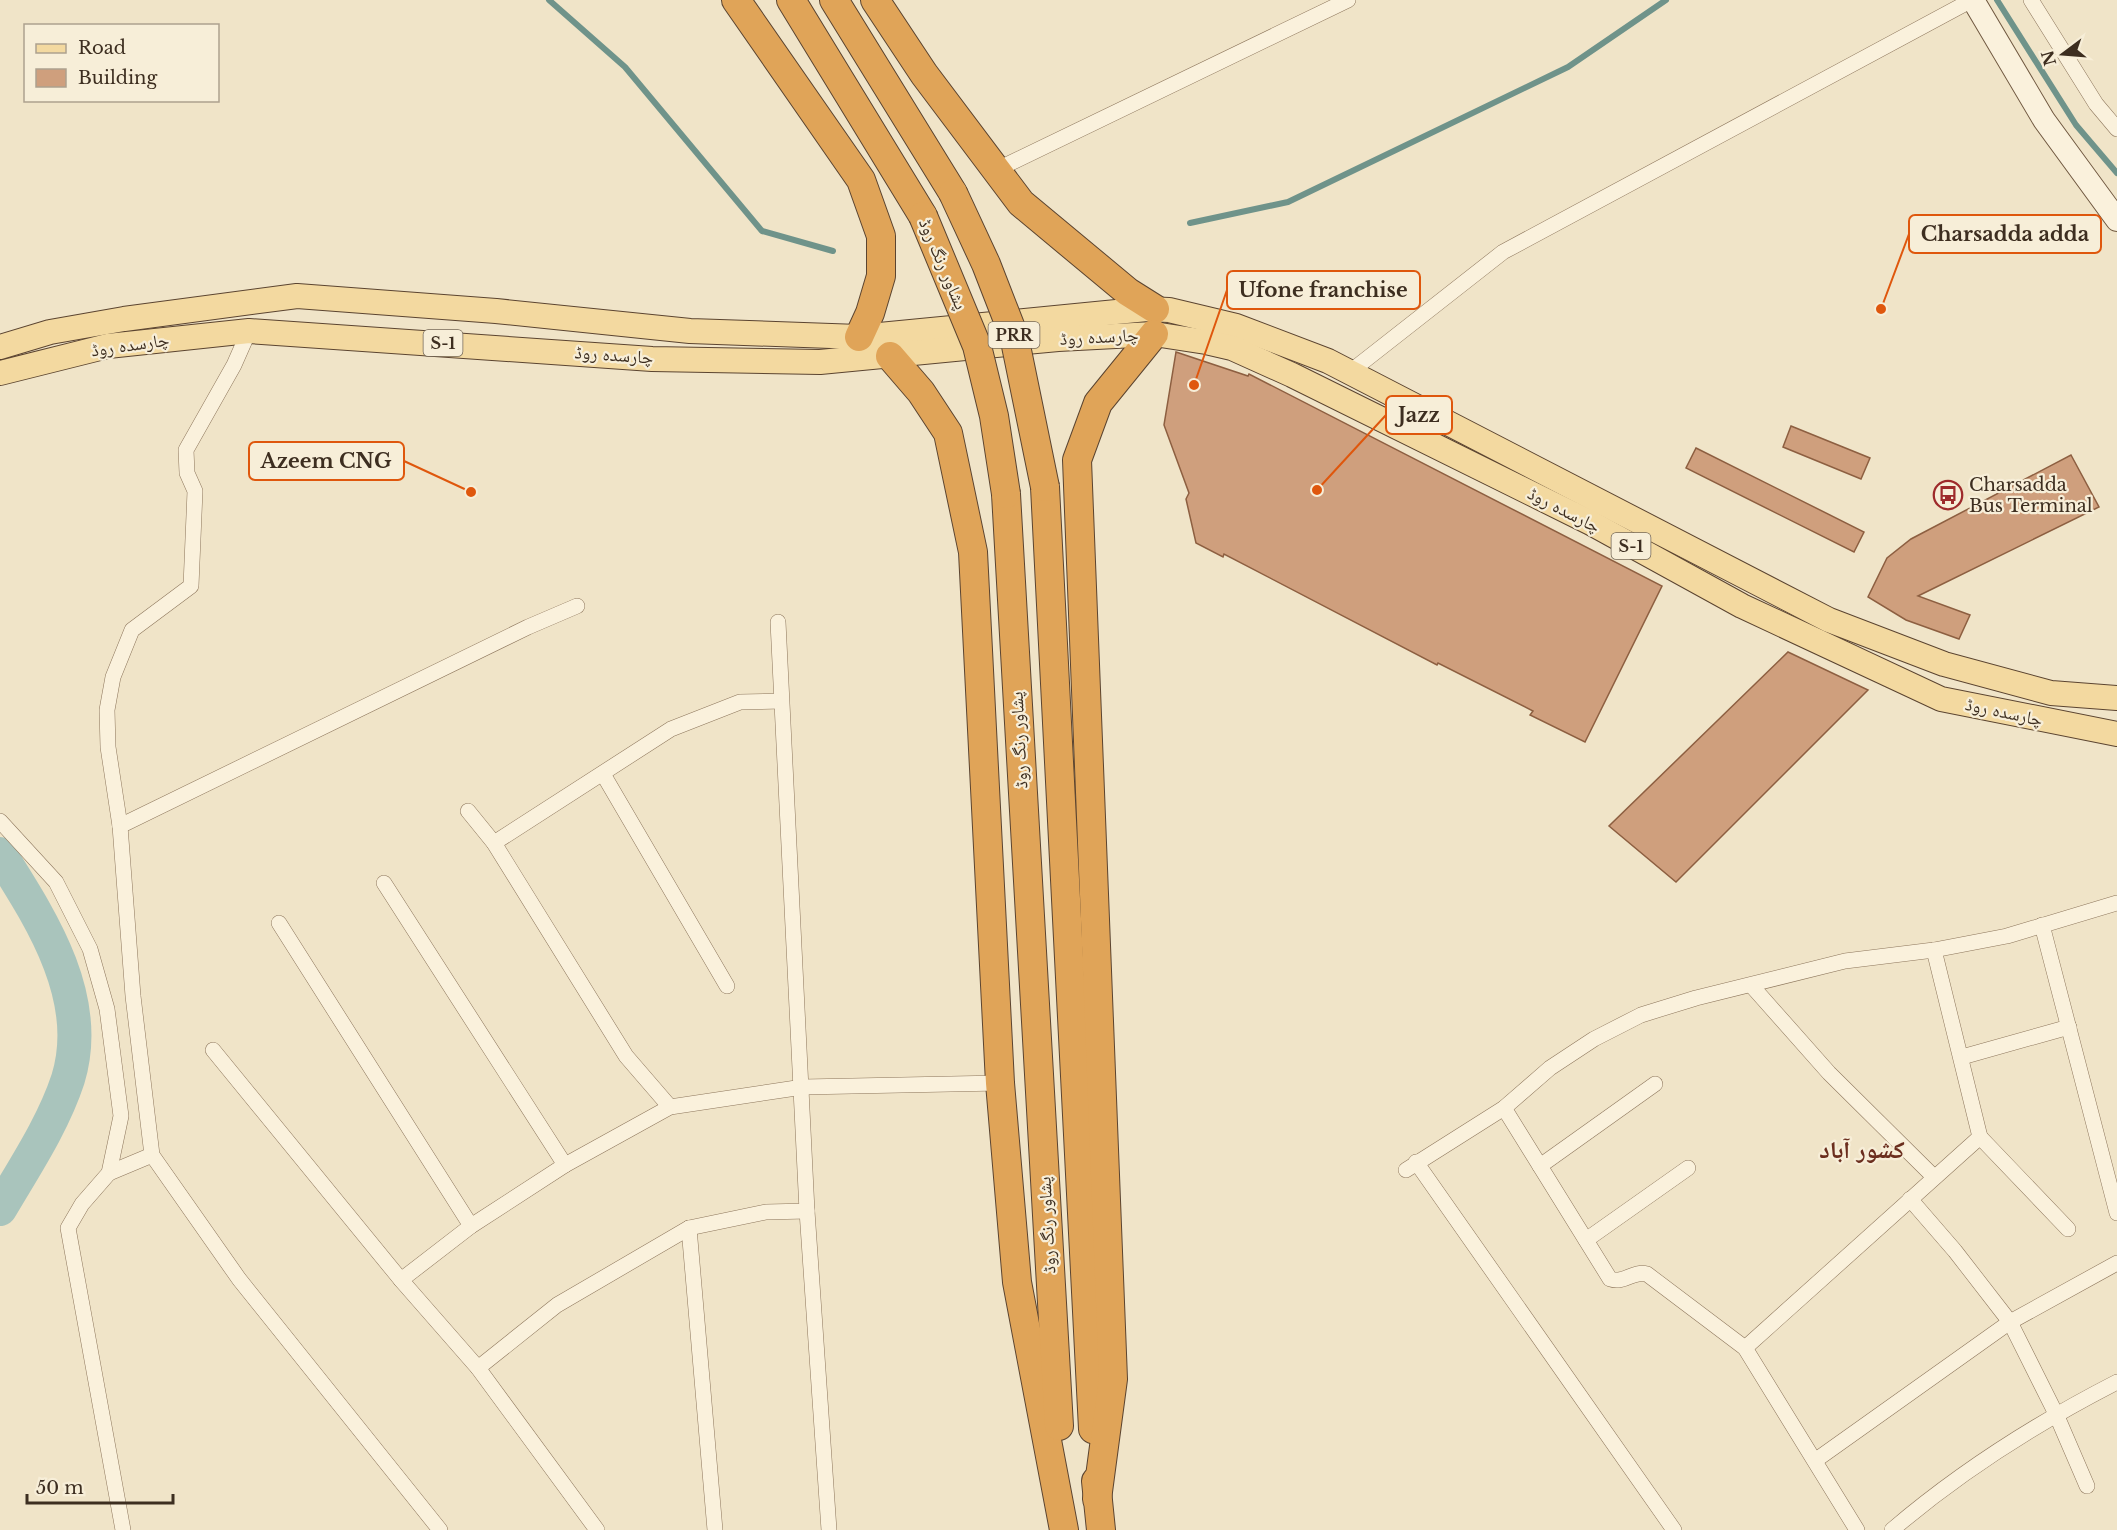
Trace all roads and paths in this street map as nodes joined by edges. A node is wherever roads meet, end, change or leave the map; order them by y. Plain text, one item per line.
1 (736, 0) edge
2 (791, 0) edge
3 (834, 0) edge
4 (875, 0) edge
5 (1348, 0) edge
6 (1972, 0) edge
7 (2031, 0) edge
8 (2117, 129) edge
9 (996, 170) junction
10 (2117, 220) edge
11 (1154, 322) junction
12 (127, 331) junction
13 (249, 331) junction
14 (859, 337) junction
15 (0, 347) edge
16 (890, 356) junction
17 (1350, 372) junction
18 (0, 374) edge
19 (577, 606) dead end
20 (778, 622) dead end
21 (2117, 698) edge
22 (781, 701) junction
23 (2117, 734) edge
24 (603, 774) junction
25 (468, 811) dead end
26 (0, 821) edge
27 (120, 826) junction
28 (494, 843) junction
29 (384, 883) dead end
30 (2117, 903) edge
31 (279, 923) dead end
32 (2042, 926) junction
33 (1934, 950) junction
34 (1751, 985) junction
35 (727, 986) dead end
36 (2069, 1027) junction
37 (213, 1050) dead end
38 (1962, 1057) junction
39 (1000, 1083) junction
40 (1655, 1084) dead end
41 (803, 1088) junction
42 (670, 1107) junction
43 (1504, 1108) junction
44 (1980, 1137) junction
45 (152, 1155) junction
46 (565, 1165) junction
47 (1540, 1166) junction
48 (1688, 1168) dead end
49 (109, 1173) junction
50 (1934, 1177) junction
51 (1910, 1199) junction
52 (807, 1211) junction
53 (2117, 1213) edge
54 (471, 1226) junction
55 (689, 1228) junction
56 (2068, 1229) dead end
57 (1586, 1240) junction
58 (2117, 1263) edge
59 (401, 1280) junction
60 (2010, 1322) junction
61 (1745, 1348) junction
62 (478, 1368) junction
63 (2117, 1382) edge
64 (2055, 1414) junction
65 (1816, 1460) junction
66 (2087, 1486) dead end
67 (1097, 1499) junction
68 (123, 1530) edge
69 (440, 1530) edge
70 (597, 1530) edge
71 (715, 1530) edge
72 (829, 1530) edge
73 (1065, 1530) edge
74 (1101, 1530) edge
75 (1674, 1530) edge
76 (1857, 1530) edge
77 (1892, 1530) edge

1 - 14 highway
2 - 73 highway, پشاور رنگ روڈ / PRR, bridge
3 - 67 highway, پشاور رنگ روڈ / PRR, bridge
4 - 9 highway
5 - 9 street
6 - 10 street
6 - 17 street
7 - 8 street
9 - 11 highway
11 - 14 main road, چارسدہ روڈ / S-1
11 - 16 main road, چارسدہ روڈ / S-1
11 - 17 main road, چارسدہ روڈ / S-1
11 - 23 main road, چارسدہ روڈ / S-1
11 - 67 highway
12 - 13 main road, چارسدہ روڈ / S-1
12 - 14 main road, چارسدہ روڈ / S-1
12 - 15 main road, چارسدہ روڈ / S-1
12 - 18 main road, چارسدہ روڈ / S-1
13 - 16 main road, چارسدہ روڈ / S-1
13 - 27 street
16 - 39 highway
17 - 21 main road, چارسدہ روڈ / S-1
19 - 27 street
20 - 22 street
22 - 24 street
22 - 41 street
24 - 28 street
24 - 35 street
25 - 28 street
26 - 49 street
27 - 45 street
28 - 42 street
29 - 46 street
30 - 32 street
31 - 54 street
32 - 33 street
32 - 36 street
33 - 34 street
33 - 38 street
34 - 43 street
34 - 50 street
36 - 38 street
36 - 53 street
37 - 59 street
38 - 44 street
39 - 41 street
39 - 73 highway
40 - 47 street
41 - 42 street
41 - 52 street
42 - 46 street
43 - 47 street
43 - 75 street
44 - 50 street
44 - 56 street
45 - 49 street
45 - 69 street
46 - 54 street
47 - 57 street
48 - 57 street
49 - 68 street
50 - 51 street
51 - 60 street
51 - 61 street
52 - 55 street
52 - 72 street
54 - 59 street
55 - 62 street
55 - 71 street
57 - 61 street
58 - 60 street
59 - 62 street
60 - 64 street
60 - 65 street
61 - 65 street
62 - 70 street
63 - 64 street
64 - 66 street
64 - 77 street
65 - 76 street
67 - 74 highway, پشاور رنگ روڈ

